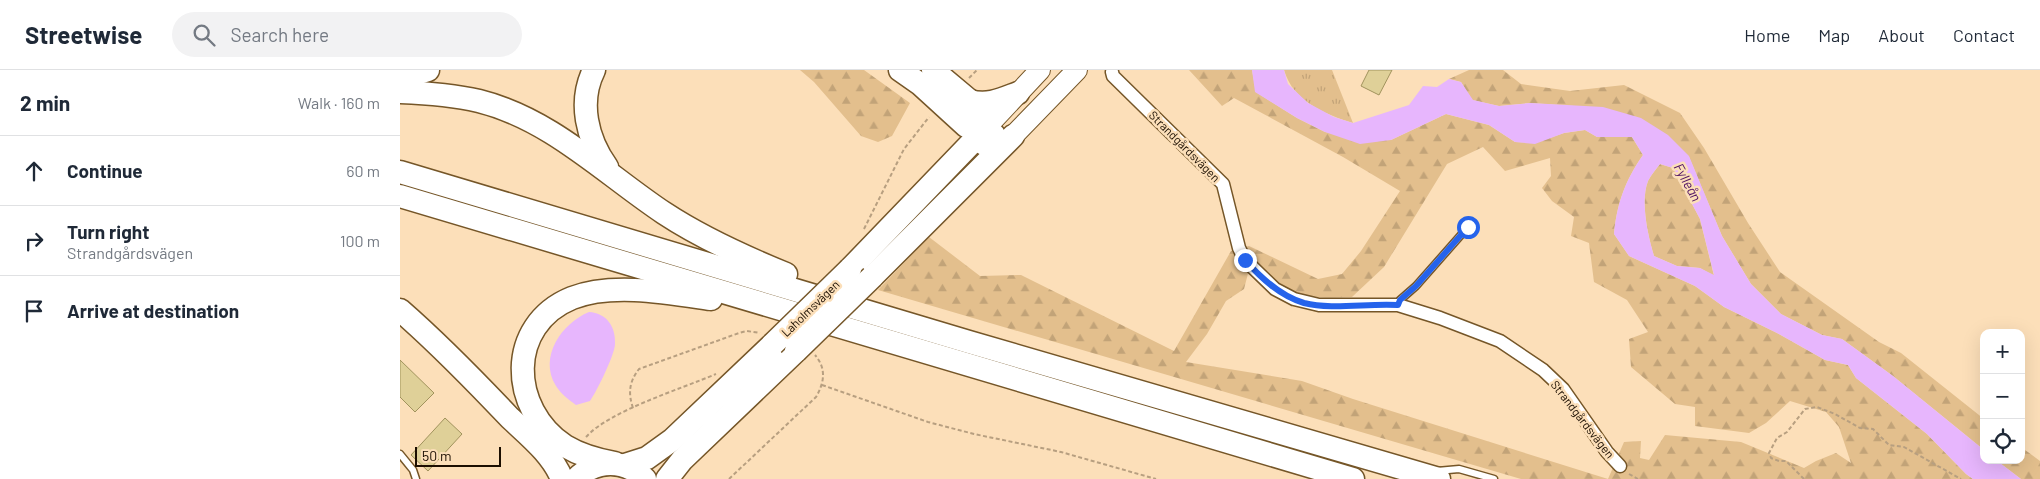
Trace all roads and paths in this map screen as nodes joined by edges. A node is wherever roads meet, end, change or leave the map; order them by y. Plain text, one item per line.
1 (428, 70) edge
2 (594, 70) edge
3 (900, 70) edge
4 (933, 70) edge
5 (977, 70) edge
6 (1040, 70) edge
7 (1078, 70) edge
8 (1111, 71) edge
9 (400, 79) edge
10 (400, 92) edge
11 (1018, 93) junction
12 (962, 100) junction
13 (930, 116) dead end
14 (982, 132) junction
15 (1013, 136) junction
16 (957, 158) junction
17 (983, 167) junction
18 (400, 172) edge
19 (612, 174) junction
20 (400, 196) edge
21 (878, 201) dead end
22 (1468, 227) dead end
23 (1398, 305) junction
24 (400, 310) edge
25 (786, 310) junction
26 (969, 342) junction
27 (722, 372) dead end
28 (822, 385) dead end
29 (586, 438) dead end
30 (400, 454) edge
31 (620, 464) junction
32 (1620, 466) dead end
33 (1417, 472) junction
34 (416, 479) edge
35 (562, 479) edge
36 (576, 479) edge
37 (645, 479) edge
38 (667, 479) edge
39 (1156, 479) edge
40 (1353, 479) edge
41 (1439, 479) edge
42 (1494, 479) edge
43 (1804, 479) edge
44 (1961, 479) edge

1 - 9 highway
2 - 19 highway
3 - 12 highway
4 - 12 highway
5 - 12 path
6 - 11 main road, Laholmsvägen
7 - 15 main road, Laholmsvägen
8 - 23 street, Strandgårdsvägen
10 - 19 highway
11 - 12 highway
11 - 14 main road, Laholmsvägen
12 - 14 highway
12 - 16 highway
13 - 21 path
14 - 15 highway
14 - 16 highway, Laholmsvägen
14 - 17 highway
15 - 17 highway, Laholmsvägen
16 - 31 highway, Laholmsvägen, bridge
17 - 38 highway, Laholmsvägen, bridge
18 - 26 highway
19 - 26 highway
20 - 25 highway
22 - 23 lane
23 - 32 street, Strandgårdsvägen
24 - 35 highway
25 - 31 highway
25 - 40 highway
26 - 33 highway
27 - 29 path
28 - 39 path
30 - 34 lane
31 - 36 highway, Laholmsvägen
31 - 37 highway
33 - 41 highway
33 - 42 lane
43 - 44 path

